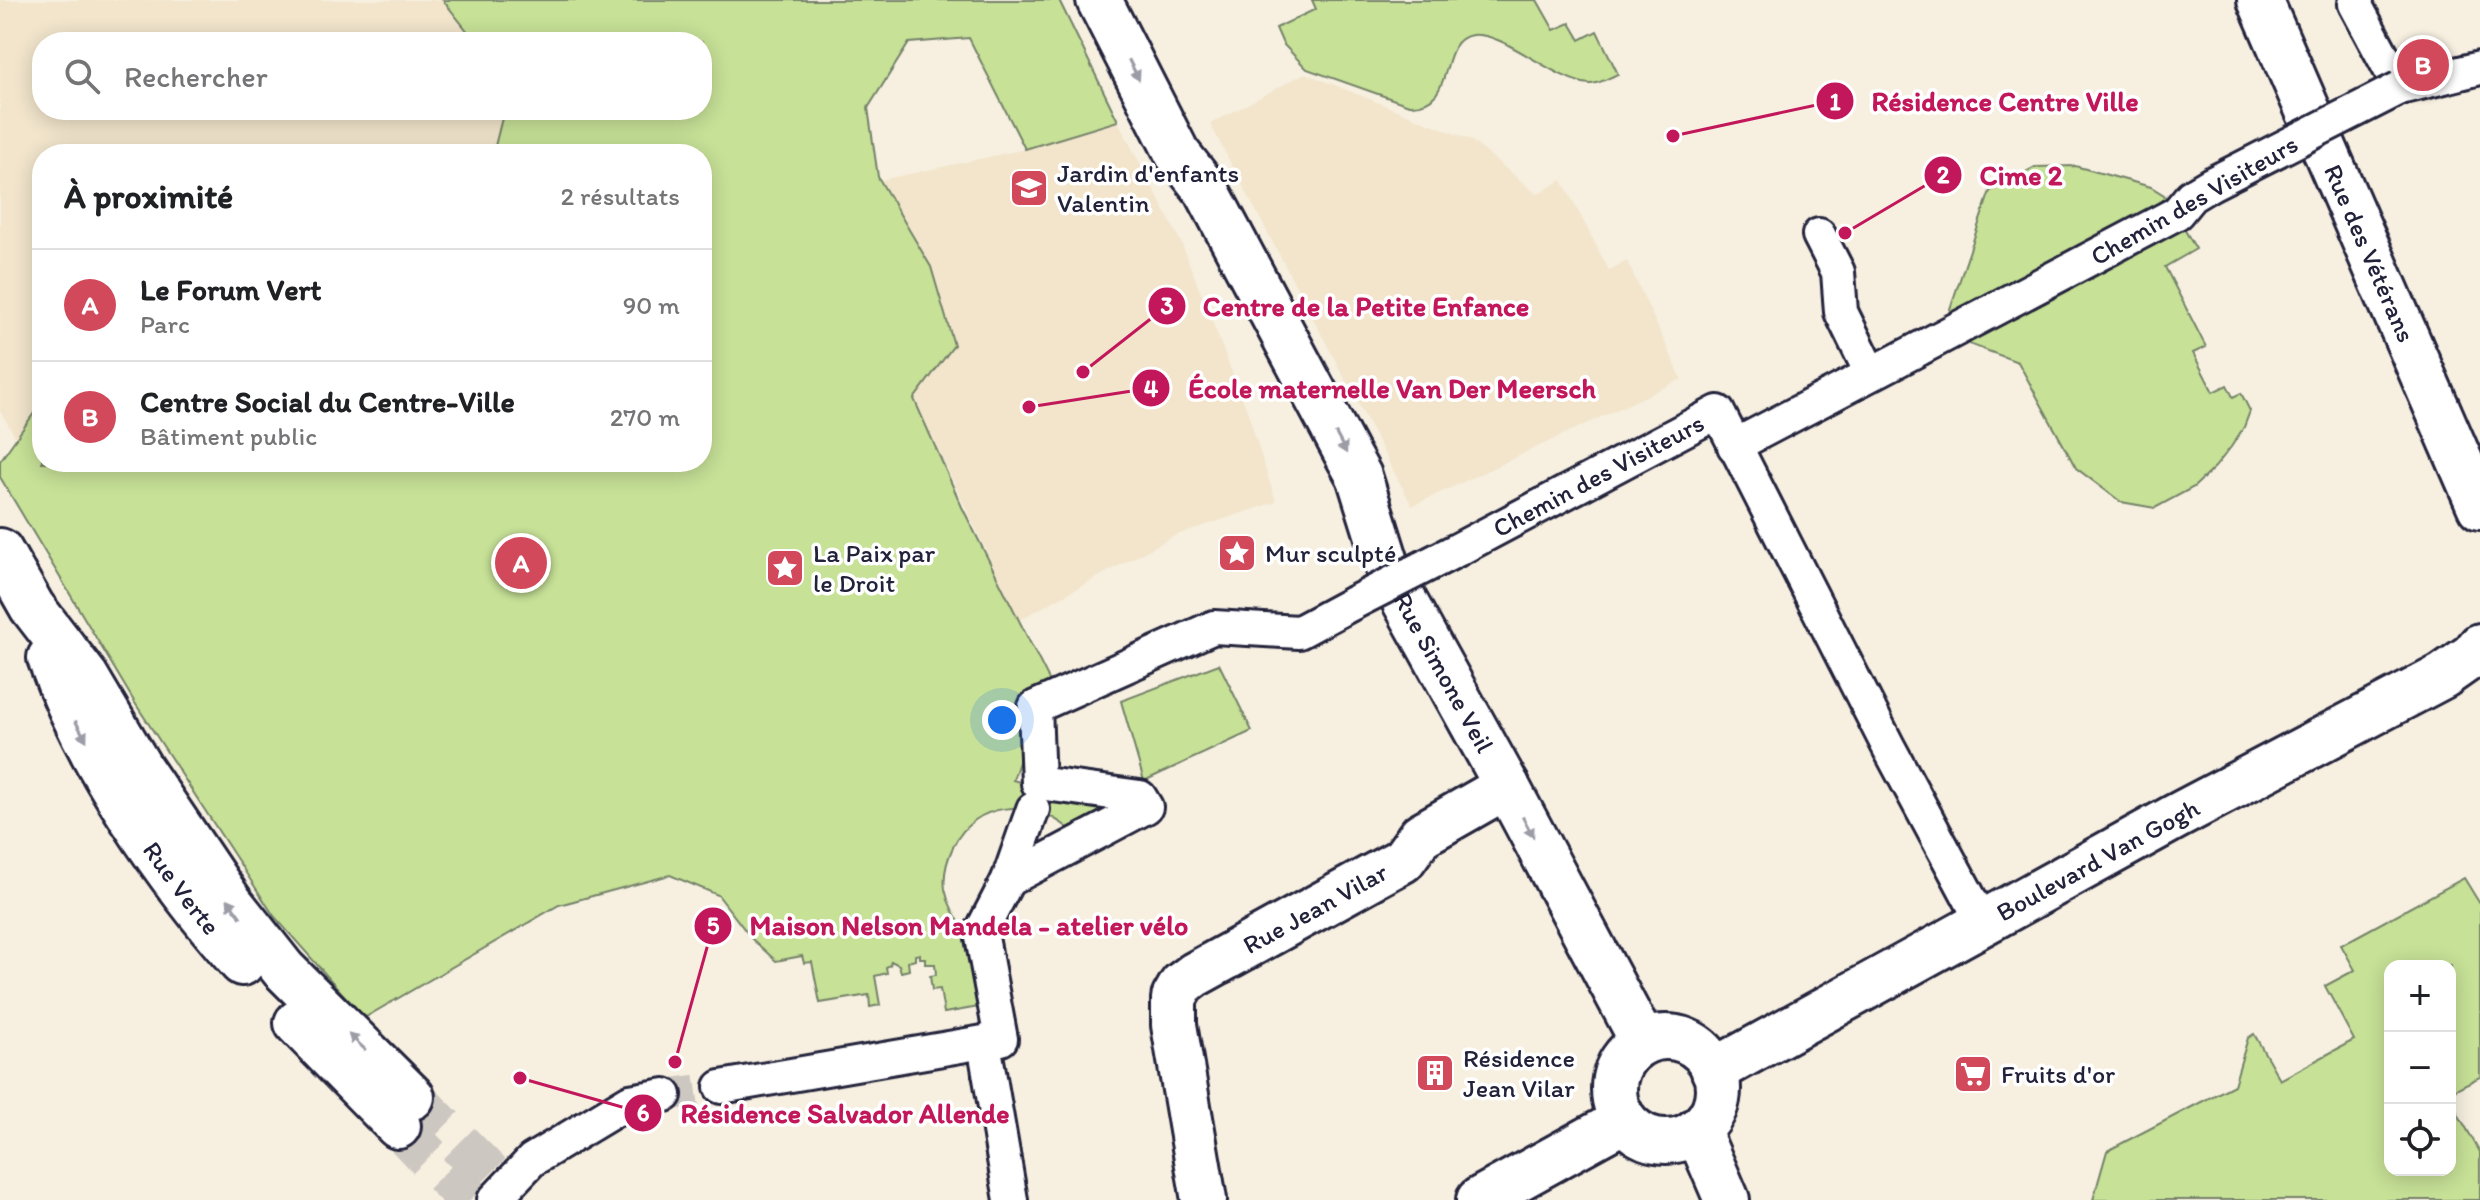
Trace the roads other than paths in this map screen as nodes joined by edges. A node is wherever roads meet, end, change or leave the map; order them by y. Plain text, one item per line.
1 (1099, 0) edge
2 (2260, 0) edge
3 (2357, 0) edge
4 (2480, 68) edge
5 (2400, 88) junction
6 (1819, 235) dead end
7 (1871, 373) junction
8 (1734, 446) junction
9 (2480, 507) edge
10 (0, 551) edge
11 (2480, 646) edge
12 (1507, 786) junction
13 (1035, 796) junction
14 (1008, 880) junction
15 (1983, 923) junction
16 (1643, 1042) junction
17 (984, 1043) junction
18 (1714, 1071) junction
19 (721, 1087) tunnel mouth
20 (665, 1095) tunnel mouth
21 (405, 1112) tunnel mouth
22 (1624, 1120) junction
23 (1697, 1130) junction
24 (494, 1200) edge
25 (1011, 1200) edge
26 (1204, 1200) edge
27 (1479, 1200) edge
28 (1727, 1200) edge

1 -> 12 street, Rue Simone Veil
2 - 9 street, Rue des Vétérans
3 - 5 street
4 - 5 street, Chemin des Visiteurs
5 - 7 street, Chemin des Visiteurs, bridge
6 - 7 street
7 - 8 street, Chemin des Visiteurs
8 - 13 street, Chemin des Visiteurs, bridge
8 - 15 street
10 - 21 street, Rue Verte
11 - 15 street, Boulevard Van Gogh
12 -> 16 street, Rue Simone Veil
12 - 26 street, Rue Jean Vilar
13 - 14 street
13 - 14 street
14 - 17 street
15 - 18 street, Boulevard Van Gogh
16 - 18 street
16 - 22 street
17 - 19 street
17 - 25 street
18 - 23 street
20 - 24 street
22 - 23 street
22 - 27 street
23 - 28 street

